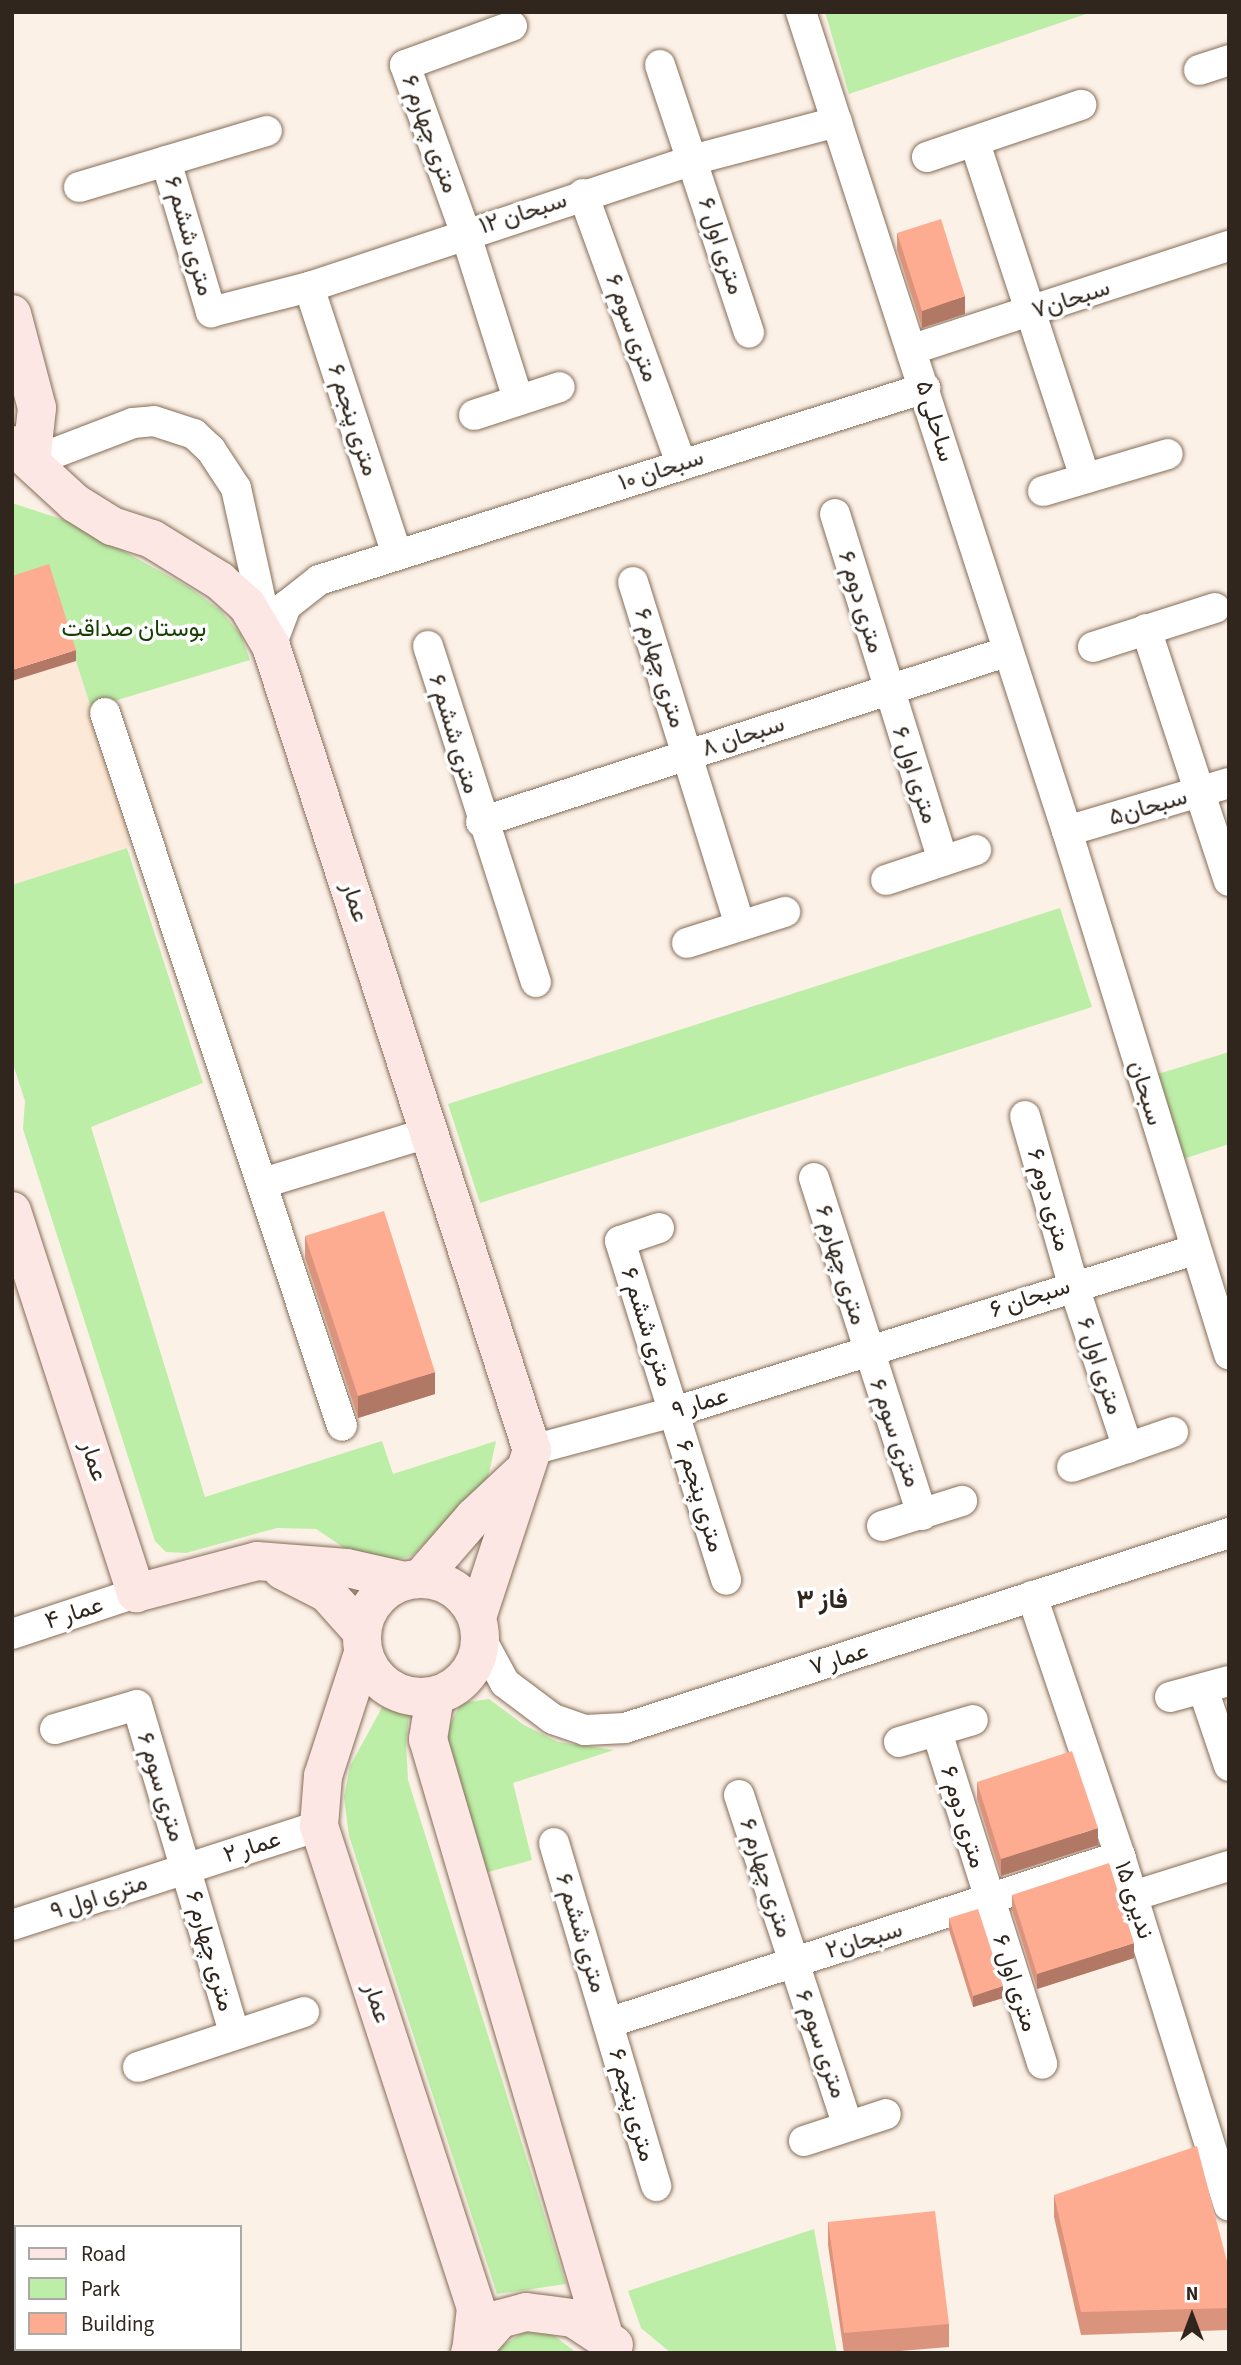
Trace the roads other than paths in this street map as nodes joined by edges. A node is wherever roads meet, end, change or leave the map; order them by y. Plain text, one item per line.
1 (801, 12) edge
2 (512, 26) dead end
3 (1229, 60) edge
4 (660, 65) dead end
5 (1199, 70) dead end
6 (1081, 105) dead end
7 (837, 122) junction
8 (267, 131) dead end
9 (975, 143) junction
10 (927, 157) dead end
11 (692, 160) junction
12 (166, 161) junction
13 (79, 187) dead end
14 (583, 194) junction
15 (465, 232) junction
16 (1229, 246) edge
17 (309, 287) junction
18 (211, 312) joint
19 (1033, 312) junction
20 (12, 314) edge
21 (749, 333) dead end
22 (913, 349) junction
23 (560, 387) dead end
24 (925, 388) junction
25 (518, 399) junction
26 (474, 415) dead end
27 (1168, 454) dead end
28 (18, 458) edge
29 (681, 463) junction
30 (1085, 478) junction
31 (1043, 491) dead end
32 (835, 514) dead end
33 (397, 554) junction
34 (633, 582) dead end
35 (1215, 608) dead end
36 (1146, 629) junction
37 (271, 646) junction
38 (428, 646) dead end
39 (1093, 647) dead end
40 (1006, 652) junction
41 (887, 690) junction
42 (105, 713) dead end
43 (687, 754) junction
44 (1229, 783) edge
45 (1198, 793) junction
46 (481, 822) junction
47 (1067, 831) junction
48 (976, 850) dead end
49 (943, 860) junction
50 (886, 880) dead end
51 (1229, 881) edge
52 (785, 912) dead end
53 (740, 925) junction
54 (687, 943) dead end
55 (536, 982) dead end
56 (1024, 1116) dead end
57 (428, 1133) junction
58 (814, 1178) dead end
59 (264, 1182) junction
60 (12, 1211) edge
61 (659, 1228) dead end
62 (1194, 1250) junction
63 (1073, 1284) junction
64 (867, 1351) junction
65 (1229, 1354) edge
66 (674, 1412) junction
67 (342, 1426) dead end
68 (1173, 1432) dead end
69 (1128, 1448) junction
70 (527, 1461) junction
71 (1072, 1467) dead end
72 (962, 1501) dead end
73 (922, 1515) junction
74 (882, 1526) dead end
75 (1229, 1533) edge
76 (257, 1561) junction
77 (412, 1580) junction
78 (726, 1580) dead end
79 (136, 1593) junction
80 (1032, 1596) junction
81 (479, 1628) junction
82 (12, 1634) edge
83 (363, 1643) junction
84 (1216, 1685) edge
85 (435, 1696) junction
86 (1170, 1697) dead end
87 (973, 1720) dead end
88 (55, 1729) dead end
89 (937, 1732) junction
90 (899, 1741) dead end
91 (1229, 1766) edge
92 (739, 1795) dead end
93 (319, 1826) junction
94 (554, 1843) dead end
95 (1120, 1856) junction
96 (1229, 1866) edge
97 (186, 1869) junction
98 (1133, 1896) junction
99 (989, 1902) junction
100 (12, 1925) edge
101 (793, 1962) junction
102 (304, 2012) dead end
103 (608, 2023) junction
104 (234, 2033) junction
105 (1042, 2064) dead end
106 (138, 2067) dead end
107 (886, 2114) dead end
108 (848, 2126) junction
109 (804, 2141) dead end
110 (656, 2186) dead end
111 (1229, 2205) edge
112 (614, 2345) edge
113 (471, 2352) edge

1 - 7 street, ساحلی ۵
2 - 15 street, ۶ متری چهارم
3 - 5 street
4 - 11 street
6 - 9 street
7 - 11 street, سبحان ۱۲
7 - 22 street, ساحلی ۵
8 - 12 street
9 - 10 street
9 - 19 street
11 - 14 street, سبحان ۱۲
11 - 21 street, ۶ متری اول
12 - 13 street
12 - 18 street, ۶ متری ششم
14 - 15 street, سبحان ۱۲
14 - 29 street, ۶ متری سوم
15 - 17 street, سبحان ۱۲
15 - 25 street
16 - 19 street, سبحان۷
17 - 18 street, سبحان ۱۲
17 - 33 street, ۶ متری پنجم
19 - 22 street, سبحان۷
19 - 30 street
20 - 28 street
22 - 24 street, ساحلی ۵
23 - 25 street
24 - 29 street, سبحان ۱۰
24 - 40 street, ساحلی ۵
25 - 26 street
27 - 30 street
28 - 37 street, عمار
28 - 37 street
29 - 33 street, سبحان ۱۰
30 - 31 street
32 - 41 street, ۶ متری دوم
33 - 37 street, سبحان ۱۰
34 - 43 street, ۶ متری چهارم
35 - 36 street
36 - 39 street
36 - 45 street
37 - 57 street, عمار
38 - 46 street, ۶ متری ششم
40 - 41 street, سبحان ۸
40 - 47 street, ساحلی ۵
41 - 43 street, سبحان ۸
41 - 49 street, ۶ متری اول
42 - 59 street
43 - 46 street, سبحان ۸
43 - 53 street
44 - 45 street, سبحان۵
45 - 47 street, سبحان۵
45 - 51 street
46 - 55 street
47 - 62 street, سبحان
48 - 49 street
49 - 50 street
52 - 53 street
53 - 54 street
56 - 63 street, ۶ متری دوم
57 - 59 street
57 - 70 street, عمار
58 - 64 street, ۶ متری چهارم
59 - 67 street
60 - 79 street, عمار
61 - 66 street, ۶ متری ششم
62 - 63 street, سبحان ۶
62 - 65 street, سبحان
63 - 64 street, سبحان ۶
63 - 69 street, ۶ متری اول
64 - 66 street, عمار ۹
64 - 73 street, ۶ متری سوم
66 - 70 street, عمار ۹
66 - 78 street, ۶ متری پنجم
68 - 69 street
69 - 71 street
70 - 77 street
70 - 81 street
72 - 73 street
73 - 74 street
75 - 80 street, عمار ۷
76 - 77 street
76 - 79 street
76 - 83 street
77 - 81 street
77 - 83 street
79 - 82 street, عمار ۴
80 - 81 street, عمار ۷
80 - 95 street, ندیری ۱۵
81 - 85 street
83 - 85 street
83 - 93 street, عمار
84 - 86 street
84 - 91 street
85 - 112 street
87 - 89 street
88 - 97 street, ۶ متری سوم
89 - 90 street
89 - 99 street, ۶ متری دوم
92 - 101 street, ۶ متری چهارم
93 - 97 street, عمار ۲
93 - 113 street, عمار
94 - 103 street, ۶ متری ششم
95 - 98 street, ندیری ۱۵
95 - 99 street, سبحان۲
96 - 98 street
97 - 100 street, ۹ متری اول
97 - 104 street, ۶ متری چهارم
98 - 111 street, ندیری ۱۵
99 - 101 street, سبحان۲
99 - 105 street, ۶ متری اول
101 - 103 street, سبحان۲
101 - 108 street, ۶ متری سوم
102 - 104 street
103 - 110 street, ۶ متری پنجم
104 - 106 street
107 - 108 street
108 - 109 street
112 - 113 street

